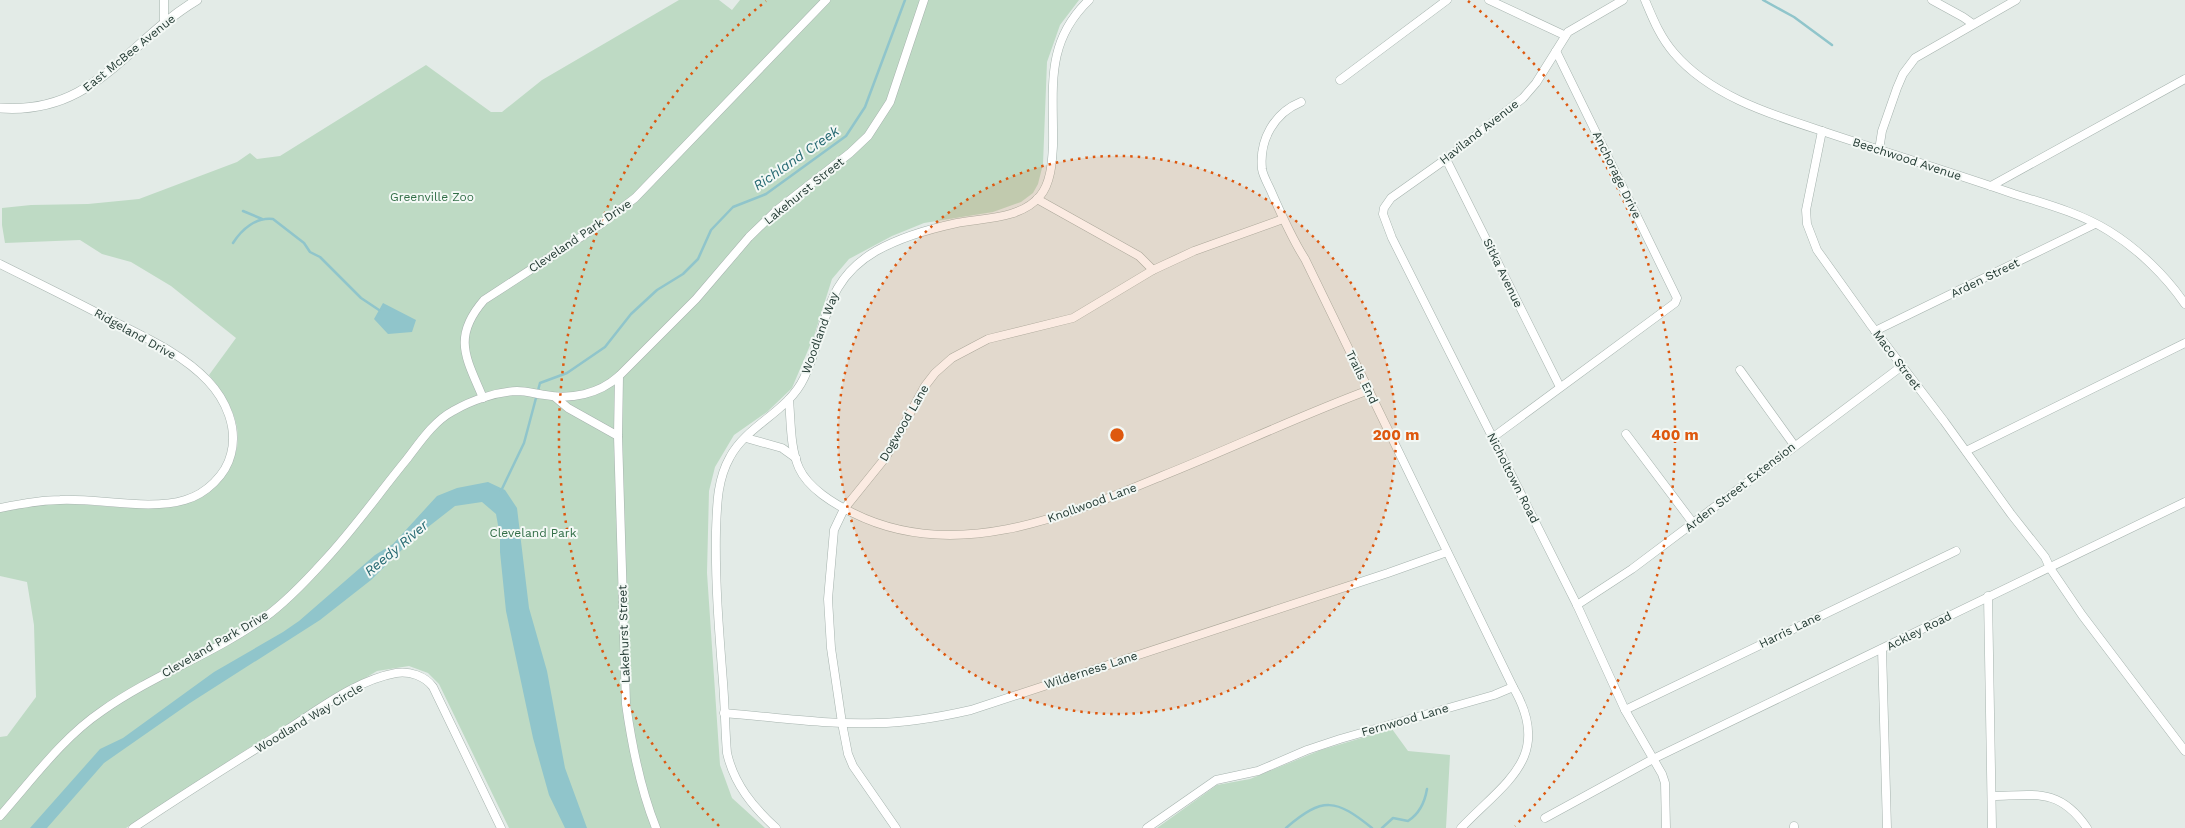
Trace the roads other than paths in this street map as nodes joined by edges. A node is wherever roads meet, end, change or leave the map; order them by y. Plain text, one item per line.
1 (164, 0) edge
2 (197, 0) edge
3 (826, 0) edge
4 (924, 0) edge
5 (1089, 0) edge
6 (1447, 0) edge
7 (1489, 0) edge
8 (1623, 0) edge
9 (1645, 0) edge
10 (1932, 0) edge
11 (2016, 0) edge
12 (164, 24) junction
13 (1973, 24) junction
14 (1564, 35) junction
15 (1556, 51) junction
16 (2185, 79) edge
17 (1340, 80) dead end
18 (1301, 102) dead end
19 (0, 108) edge
20 (1822, 131) junction
21 (1880, 150) junction
22 (1446, 159) junction
23 (1991, 186) junction
24 (1391, 198) joint
25 (1037, 199) junction
26 (1283, 220) junction
27 (2095, 224) junction
28 (0, 264) edge
29 (1153, 270) junction
30 (2182, 292) edge
31 (2185, 304) edge
32 (1875, 331) junction
33 (2185, 343) edge
34 (1902, 366) junction
35 (1740, 370) dead end
36 (619, 376) junction
37 (1560, 387) junction
38 (1369, 390) junction
39 (555, 397) junction
40 (483, 398) junction
41 (789, 400) junction
42 (1626, 434) dead end
43 (618, 436) junction
44 (746, 438) junction
45 (1492, 438) junction
46 (1794, 445) junction
47 (1966, 451) junction
48 (796, 458) junction
49 (2185, 502) edge
50 (0, 508) edge
51 (844, 509) junction
52 (1693, 523) junction
53 (1956, 551) dead end
54 (1447, 552) junction
55 (2050, 568) junction
56 (1988, 596) junction
57 (1577, 605) junction
58 (1882, 649) junction
59 (1514, 687) junction
60 (1625, 710) junction
61 (724, 713) junction
62 (842, 723) junction
63 (2185, 751) edge
64 (1653, 759) junction
65 (1993, 796) junction
66 (0, 816) edge
67 (1545, 818) dead end
68 (133, 828) edge
69 (501, 828) edge
70 (656, 828) edge
71 (776, 828) edge
72 (896, 828) edge
73 (1147, 828) edge
74 (1461, 828) edge
75 (1666, 828) edge
76 (1888, 828) edge
77 (1992, 828) edge
78 (2087, 828) edge

1 - 12 street
2 - 12 street, East McBee Avenue
3 - 40 street, Cleveland Park Drive
4 - 36 street, Lakehurst Street
5 - 25 street
6 - 17 street
7 - 14 street
8 - 14 street
9 - 20 street, Beechwood Avenue
10 - 13 street
11 - 13 street
12 - 19 street, East McBee Avenue
13 - 21 street
14 - 15 street, Haviland Avenue
15 - 22 street, Haviland Avenue
15 - 37 street, Anchorage Drive
16 - 23 street
18 - 26 street, Trails End
20 - 21 street, Beechwood Avenue
20 - 32 street, Maco Street
21 - 23 street, Beechwood Avenue
22 - 24 street, Haviland Avenue
22 - 37 street, Sitka Avenue
23 - 27 street, Beechwood Avenue
24 - 45 street, Nicholtown Road
25 - 29 street
25 - 41 street, Woodland Way
26 - 29 street, Dogwood Lane
26 - 38 street, Trails End
27 - 30 street, Beechwood Avenue
27 - 32 street, Arden Street
28 - 50 street, Ridgeland Drive
29 - 51 street, Dogwood Lane
30 - 31 street, Beechwood Avenue
32 - 34 street, Maco Street
33 - 47 street
34 - 46 street, Arden Street Extension
34 - 47 street, Maco Street
35 - 46 street
36 - 39 street, Lakehurst Street
36 - 43 street, Lakehurst Street
37 - 45 street
38 - 51 street, Knollwood Lane
38 - 54 street, Trails End
39 - 40 street, Cleveland Park Drive
39 - 43 street
40 - 66 street, Cleveland Park Drive
41 - 44 street, Woodland Way
41 - 48 street, Knollwood Lane
42 - 52 street
43 - 70 street, Lakehurst Street
44 - 48 street, Knollwood Lane
44 - 61 street, Woodland Way
45 - 57 street, Nicholtown Road
46 - 52 street, Arden Street Extension
47 - 55 street, Maco Street
48 - 51 street, Knollwood Lane
49 - 55 street, Ackley Road
51 - 62 street, Dogwood Lane
52 - 57 street, Arden Street Extension
53 - 60 street, Harris Lane
54 - 59 street, Trails End
54 - 62 street, Wilderness Lane
55 - 56 street, Ackley Road
55 - 63 street, Maco Street
56 - 58 street, Ackley Road
56 - 65 street
57 - 60 street, Nicholtown Road
58 - 64 street, Ackley Road
58 - 76 street
59 - 73 street, Fernwood Lane
59 - 74 street
60 - 64 street, Nicholtown Road
61 - 62 street, Wilderness Lane
61 - 71 street, Woodland Way
62 - 72 street, Dogwood Lane
64 - 67 street, Ackley Road
64 - 75 street, Nicholtown Road
65 - 77 street
65 - 78 street
68 - 69 street, Woodland Way Circle

